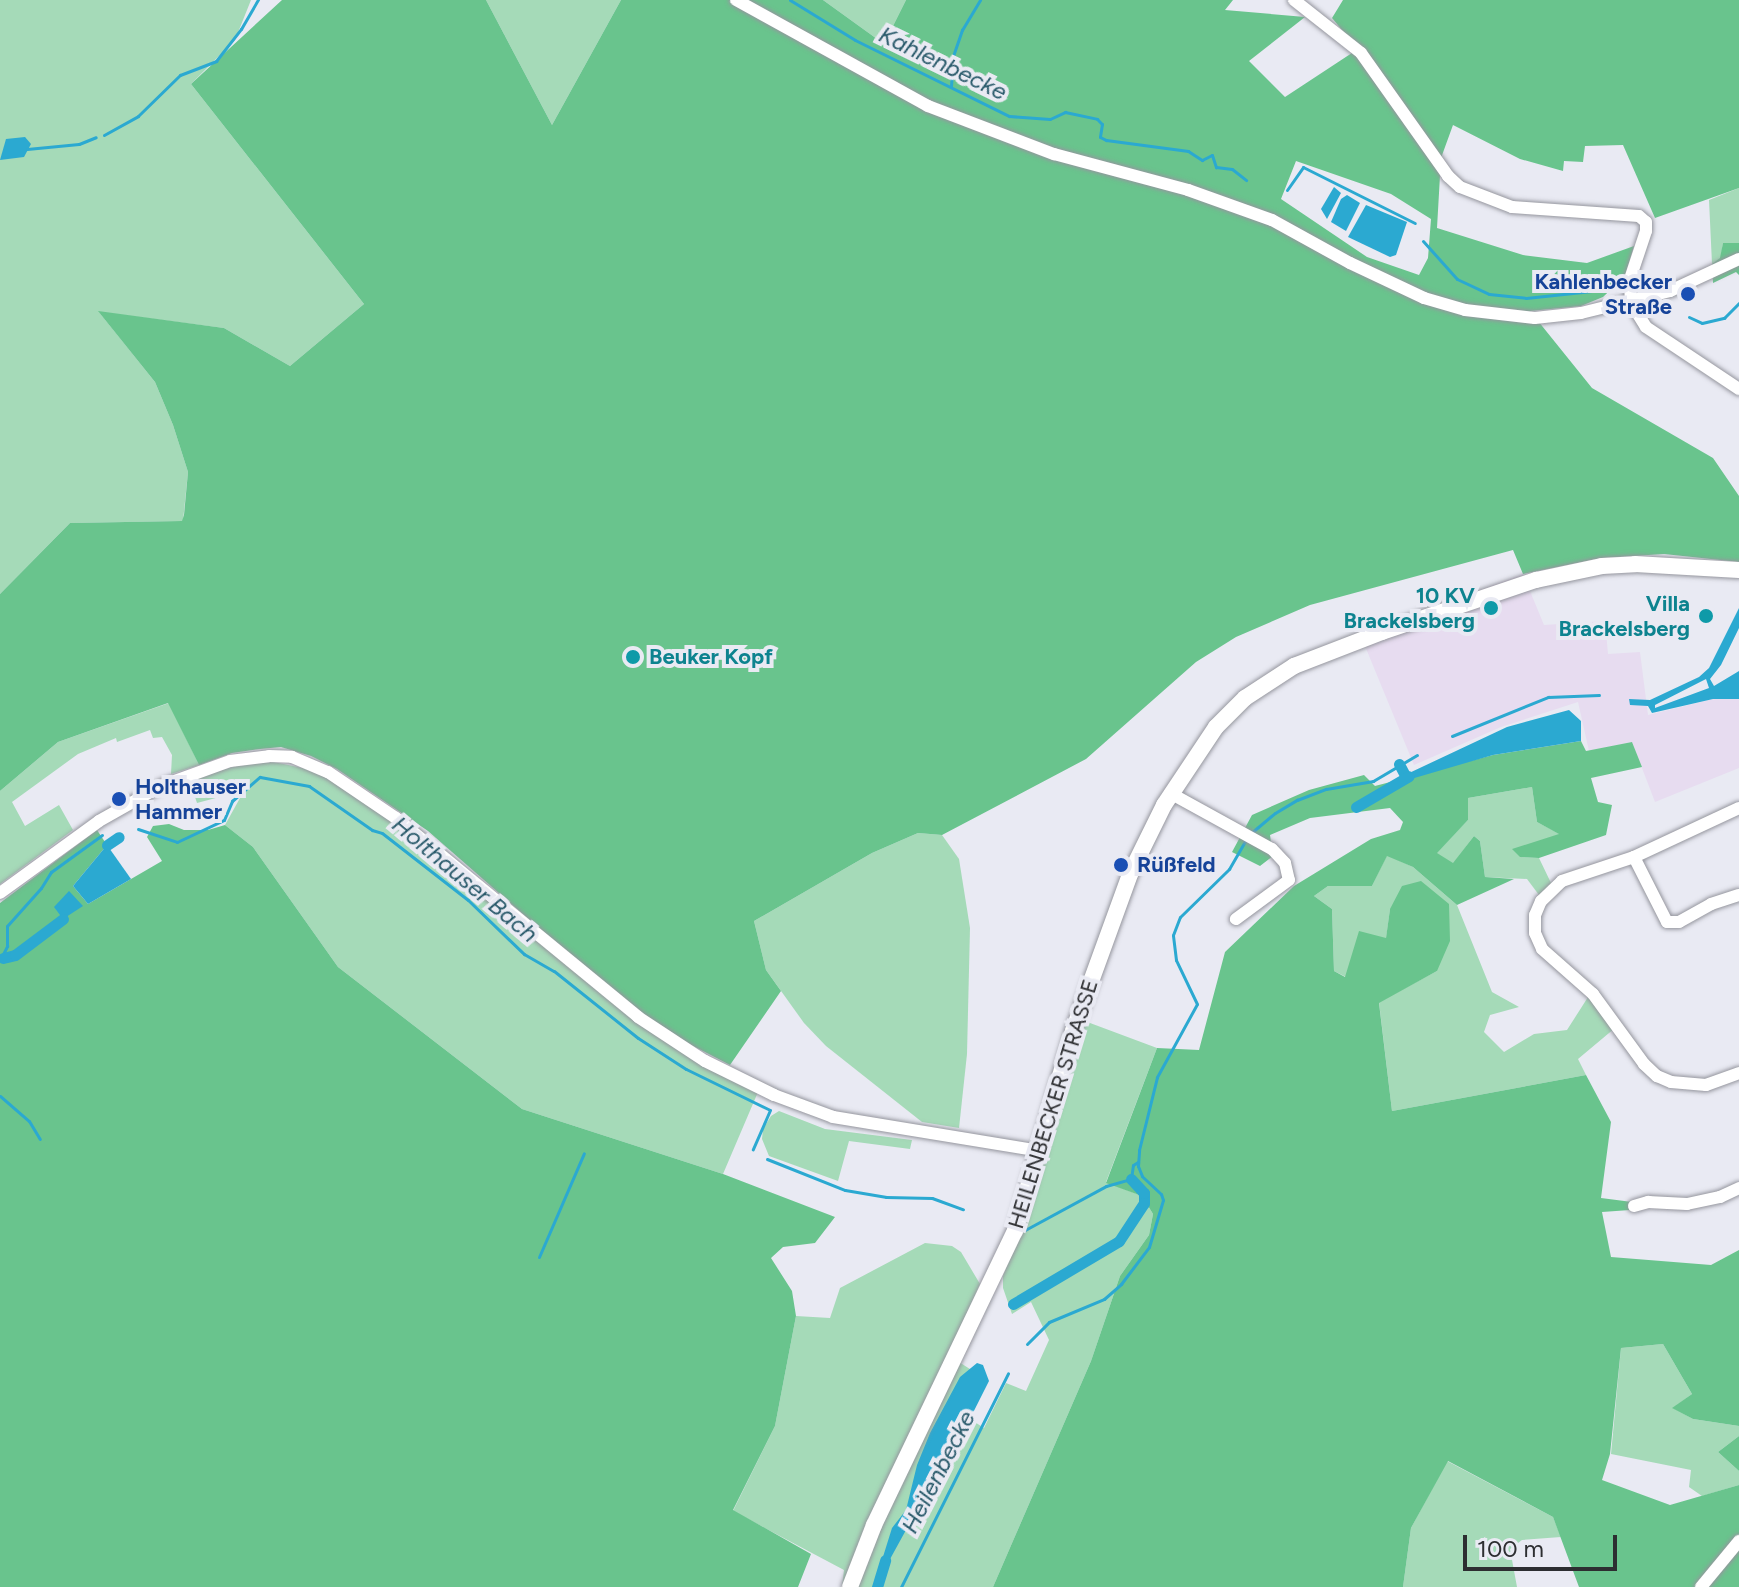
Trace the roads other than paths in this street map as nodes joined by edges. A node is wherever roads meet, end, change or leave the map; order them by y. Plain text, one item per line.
1 (736, 0) edge
2 (1294, 0) edge
3 (1739, 259) edge
4 (1631, 303) junction
5 (1739, 389) edge
6 (1739, 570) edge
7 (1170, 793) junction
8 (1739, 808) edge
9 (1634, 857) junction
10 (0, 893) edge
11 (1739, 895) edge
12 (1236, 919) dead end
13 (1739, 1073) edge
14 (1041, 1151) junction
15 (1739, 1188) edge
16 (1634, 1206) dead end
17 (1739, 1541) edge
18 (850, 1587) edge
19 (1701, 1587) edge

1 - 4 street
2 - 4 street
3 - 4 street
4 - 5 street
6 - 7 main road, HEILENBECKER STRASSE
7 - 12 street
7 - 14 main road, HEILENBECKER STRASSE
8 - 9 street
9 - 11 street
9 - 13 street
10 - 14 street
14 - 18 main road, HEILENBECKER STRASSE
15 - 16 street
17 - 19 street

